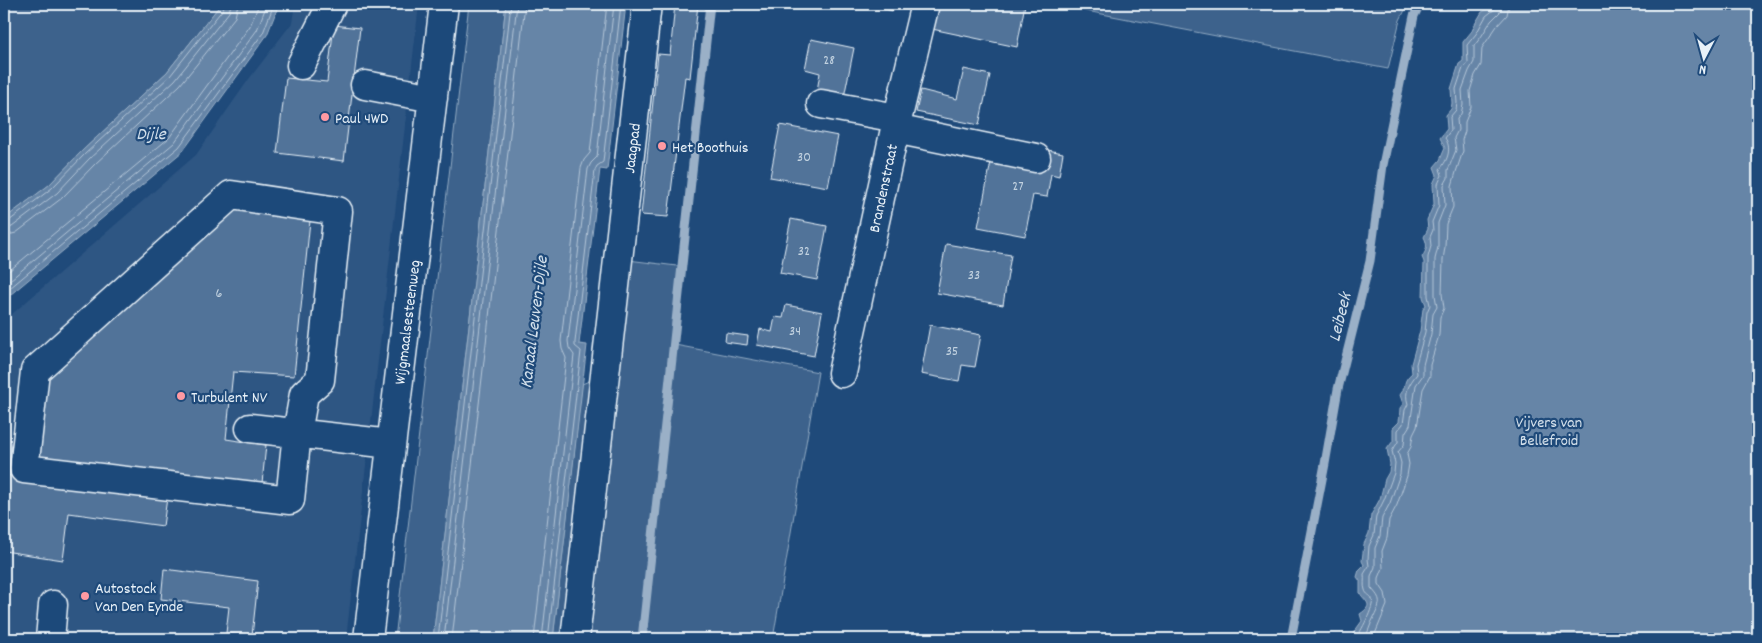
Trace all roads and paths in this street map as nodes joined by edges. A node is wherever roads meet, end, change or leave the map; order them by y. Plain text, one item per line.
1 (332, 4) edge
2 (444, 4) edge
3 (647, 4) edge
4 (925, 4) edge
5 (301, 65) dead end
6 (365, 84) dead end
7 (433, 98) junction
8 (822, 104) dead end
9 (896, 124) junction
10 (1036, 158) dead end
11 (842, 372) dead end
12 (250, 428) dead end
13 (296, 434) junction
14 (392, 444) junction
15 (53, 604) dead end
16 (50, 639) edge
17 (368, 639) edge
18 (575, 639) edge

1 - 5 street
2 - 7 street, Wijgmaalsesteenweg
3 - 18 street, Jaagpad
4 - 9 street, Brandenstraat
6 - 7 street
7 - 14 street, Wijgmaalsesteenweg
8 - 9 street
9 - 10 street
9 - 11 street, Brandenstraat
12 - 13 street
13 - 13 street
13 - 14 street
14 - 17 street, Wijgmaalsesteenweg
15 - 16 street

